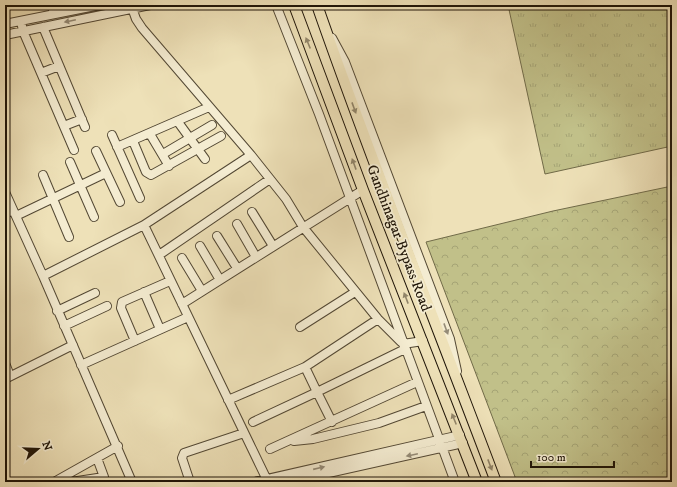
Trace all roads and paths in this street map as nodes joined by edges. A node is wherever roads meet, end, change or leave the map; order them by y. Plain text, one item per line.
1 (52, 5) edge
2 (100, 5) edge
3 (150, 5) edge
4 (276, 5) edge
5 (294, 5) edge
6 (317, 5) edge
7 (131, 7) edge
8 (54, 14) junction
9 (21, 21) junction
10 (5, 24) edge
11 (43, 27) junction
12 (23, 31) junction
13 (5, 35) edge
14 (60, 66) junction
15 (40, 73) junction
16 (209, 107) junction
17 (178, 122) junction
18 (212, 125) dead end
19 (64, 126) junction
20 (150, 134) junction
21 (112, 135) dead end
22 (221, 136) dead end
23 (191, 138) junction
24 (133, 141) junction
25 (117, 147) junction
26 (198, 149) junction
27 (74, 150) dead end
28 (96, 151) dead end
29 (163, 154) junction
30 (251, 155) junction
31 (205, 159) dead end
32 (70, 162) dead end
33 (169, 166) junction
34 (106, 173) junction
35 (42, 175) dead end
36 (270, 180) junction
37 (80, 185) junction
38 (363, 190) junction
39 (5, 192) edge
40 (53, 198) junction
41 (140, 198) dead end
42 (349, 199) junction
43 (120, 202) dead end
44 (252, 212) dead end
45 (15, 213) junction
46 (5, 214) edge
47 (94, 217) dead end
48 (237, 224) dead end
49 (144, 225) junction
50 (303, 227) junction
51 (217, 236) dead end
52 (69, 237) dead end
53 (200, 246) dead end
54 (273, 246) junction
55 (159, 255) junction
56 (256, 257) junction
57 (182, 258) dead end
58 (237, 268) junction
59 (43, 276) junction
60 (220, 280) junction
61 (170, 281) junction
62 (144, 292) junction
63 (202, 292) junction
64 (355, 292) junction
65 (95, 293) dead end
66 (182, 304) junction
67 (107, 306) dead end
68 (57, 311) junction
69 (188, 317) junction
70 (378, 319) junction
71 (64, 326) junction
72 (300, 327) dead end
73 (160, 329) junction
74 (135, 341) junction
75 (423, 341) junction
76 (73, 345) junction
77 (404, 347) junction
78 (5, 363) edge
79 (82, 365) junction
80 (305, 367) junction
81 (8, 377) edge
82 (417, 382) junction
83 (317, 392) junction
84 (228, 400) junction
85 (426, 406) junction
86 (253, 422) dead end
87 (332, 422) junction
88 (244, 433) junction
89 (461, 439) junction
90 (288, 441) junction
91 (441, 445) junction
92 (118, 446) junction
93 (270, 448) dead end
94 (97, 458) junction
95 (267, 481) edge
96 (54, 482) edge
97 (71, 482) edge
98 (132, 482) edge
99 (190, 482) edge
100 (254, 482) edge
101 (288, 482) edge
102 (455, 482) edge
103 (477, 482) edge
104 (496, 482) edge

1 - 8 street
2 - 8 street
3 - 7 street
4 - 42 street
38 -> 5 main road, Gandhinagar Bypass Road
6 -> 104 main road, Gandhinagar Bypass Road
7 -> 11 street
7 - 16 street
8 - 9 street
9 - 10 street
9 - 12 street
11 - 12 street
11 - 14 street
12 - 13 street
12 - 15 street
14 - 15 street
14 - 19 street
15 - 19 street
16 - 17 street
16 - 30 street
17 - 20 street
17 - 23 street
18 - 23 street
19 - 27 street
20 - 24 street
20 - 29 street
21 - 25 street
22 - 26 street
23 - 26 street
23 - 29 street
24 - 25 street
24 - 33 street
25 - 41 street
26 - 31 street
26 - 33 street
28 - 34 street
29 - 33 street
30 - 36 street
30 - 49 street
32 - 37 street
34 - 37 street
34 - 43 street
35 - 40 street
36 - 50 street
36 - 55 street
37 - 40 street
37 - 47 street
38 - 42 street
75 -> 38 main road, Gandhinagar Bypass Road
39 - 45 street
40 - 45 street
40 - 52 street
42 - 50 street
42 - 77 street
44 - 54 street
45 - 46 street
45 - 59 street
48 - 56 street
49 - 55 street
49 - 59 street
50 - 54 street
50 - 64 street
51 - 58 street
53 - 60 street
54 - 56 street
55 - 61 street
56 - 58 street
57 - 63 street
58 - 60 street
59 - 68 street
60 - 63 street
61 - 62 street
61 - 66 street
62 - 73 street
62 - 74 street
63 - 66 street
64 - 70 street
64 - 72 street
65 - 68 street
66 - 69 street
67 - 71 street
68 - 71 street
69 - 73 street
69 - 84 street
70 - 77 street
70 - 80 street
71 - 76 street
73 - 74 street
74 - 79 street
75 - 77 street
89 -> 75 main road, Gandhinagar Bypass Road
76 - 79 street
76 - 81 street
77 - 82 street
77 - 83 street
78 - 81 street
79 - 92 street
80 - 83 street
80 - 84 street
82 - 85 street
82 - 87 street
83 - 86 street
83 - 87 street
84 - 88 street
85 - 90 street
85 - 91 street
87 - 90 street
88 - 95 street
88 - 99 street
89 - 91 street
89 - 103 main road, Gandhinagar Bypass Road
90 - 93 street
95 -> 91 street
91 -> 101 street
91 - 102 street
92 - 94 street
92 - 98 street
94 - 96 street
94 - 97 street
95 - 100 street

